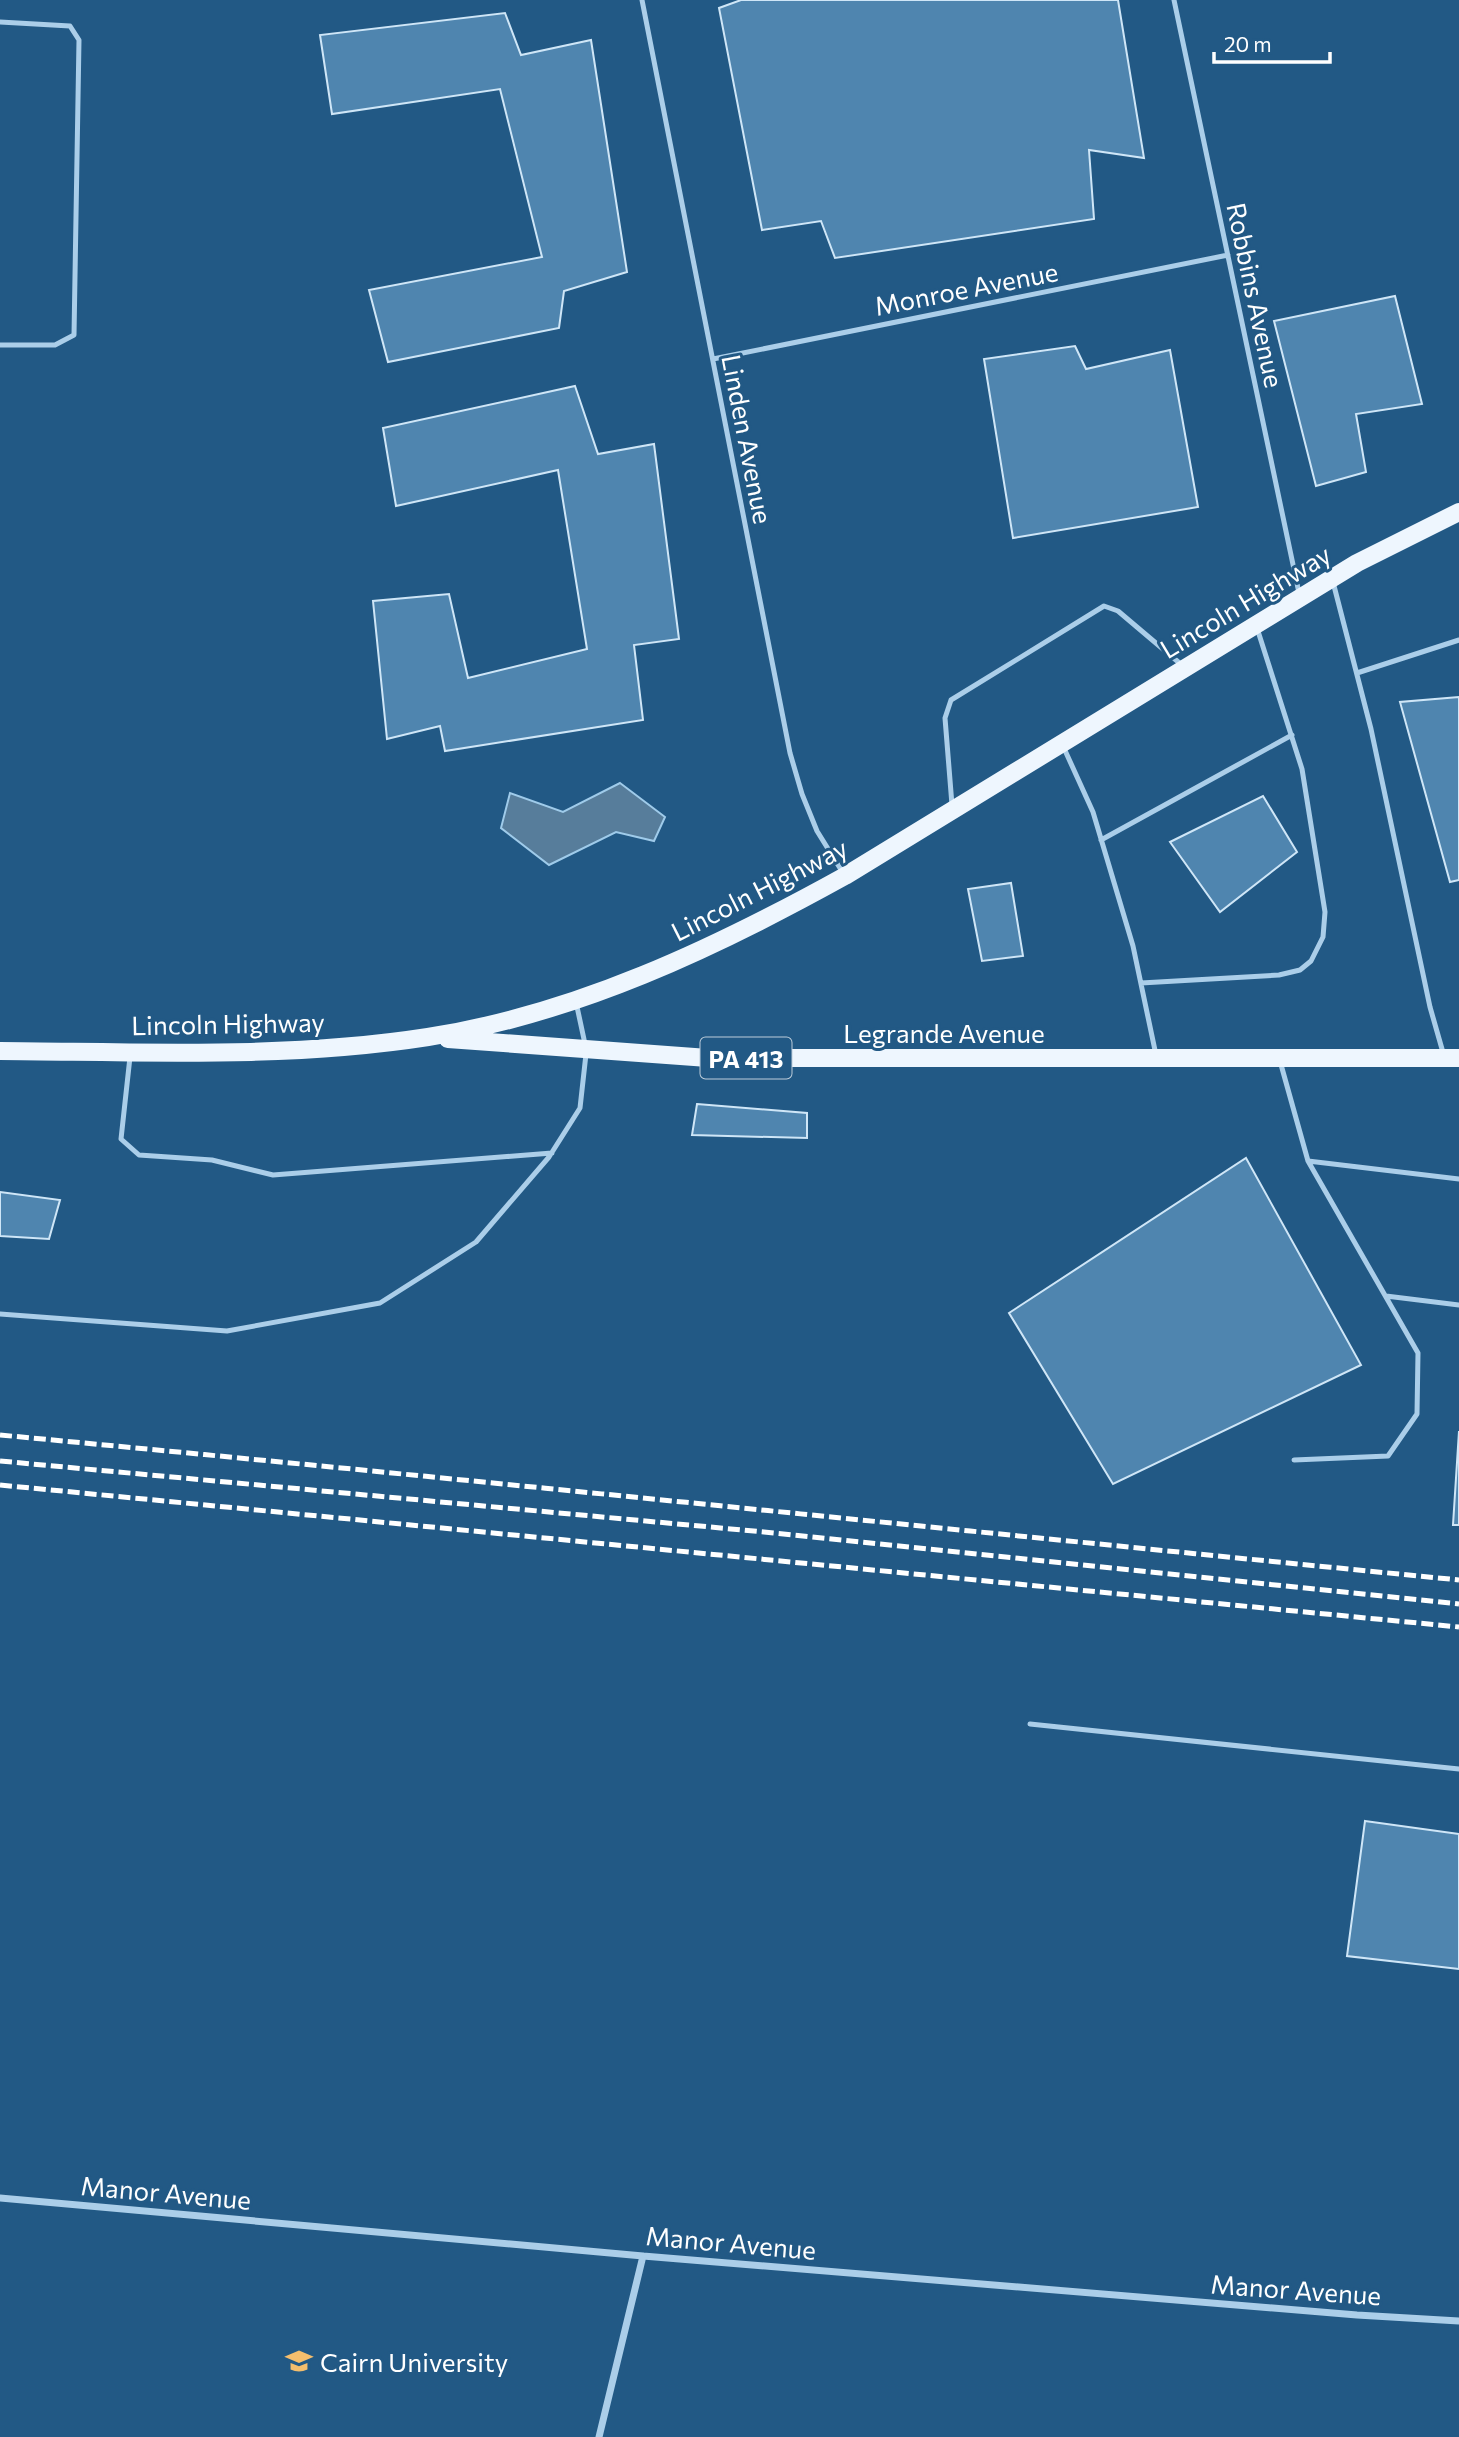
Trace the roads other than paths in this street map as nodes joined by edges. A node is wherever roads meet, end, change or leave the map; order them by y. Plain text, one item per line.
1 (642, 0) edge
2 (1174, 0) edge
3 (0, 22) edge
4 (1228, 255) junction
5 (0, 345) edge
6 (713, 359) junction
7 (1459, 512) edge
8 (1332, 579) junction
9 (1300, 598) junction
10 (1256, 625) junction
11 (1459, 639) edge
12 (1185, 668) junction
13 (1357, 673) junction
14 (1292, 735) junction
15 (1062, 744) junction
16 (953, 810) junction
17 (1101, 840) junction
18 (845, 876) junction
19 (1141, 983) junction
20 (576, 999) junction
21 (429, 1037) junction
22 (586, 1050) junction
23 (0, 1051) edge
24 (131, 1052) junction
25 (1156, 1058) junction
26 (1279, 1058) junction
27 (1452, 1058) edge
28 (552, 1153) junction
29 (1308, 1161) junction
30 (1459, 1179) edge
31 (1386, 1296) junction
32 (1459, 1305) edge
33 (0, 1314) edge
34 (1294, 1460) dead end
35 (1030, 1724) dead end
36 (1459, 1769) edge
37 (0, 2197) edge
38 (643, 2256) junction
39 (1459, 2321) edge
40 (599, 2437) edge

1 - 6 lane, Linden Avenue
2 - 4 lane, Robbins Avenue
3 - 5 lane
4 - 6 lane, Monroe Avenue
4 - 9 lane, Robbins Avenue
6 - 18 lane, Linden Avenue
7 - 8 main road, Lincoln Highway
8 - 9 main road, Lincoln Highway
8 - 13 lane
9 - 10 main road, Lincoln Highway
10 - 12 main road, Lincoln Highway
10 - 14 lane
11 - 13 lane
12 - 15 main road, Lincoln Highway
12 - 16 lane
13 - 27 lane
14 - 17 lane
14 - 19 lane
15 - 16 main road, Lincoln Highway
15 - 17 lane
16 - 18 main road, Lincoln Highway
17 - 19 lane
18 - 20 main road, Lincoln Highway
19 - 25 lane
20 - 21 main road, Lincoln Highway
20 - 22 lane
21 - 22 main road, Legrande Avenue / PA 413
21 - 24 main road, Lincoln Highway
22 - 25 main road, Legrande Avenue / PA 413
22 - 28 lane
23 - 24 main road, Lincoln Highway
24 - 28 lane
25 - 26 main road, Legrande Avenue / PA 413
26 - 27 main road, Legrande Avenue / PA 413
26 - 29 lane
28 - 33 lane
29 - 30 lane
29 - 31 lane
31 - 32 lane
31 - 34 lane
35 - 36 lane
37 - 38 street, Manor Avenue
38 - 39 street, Manor Avenue
38 - 40 street

